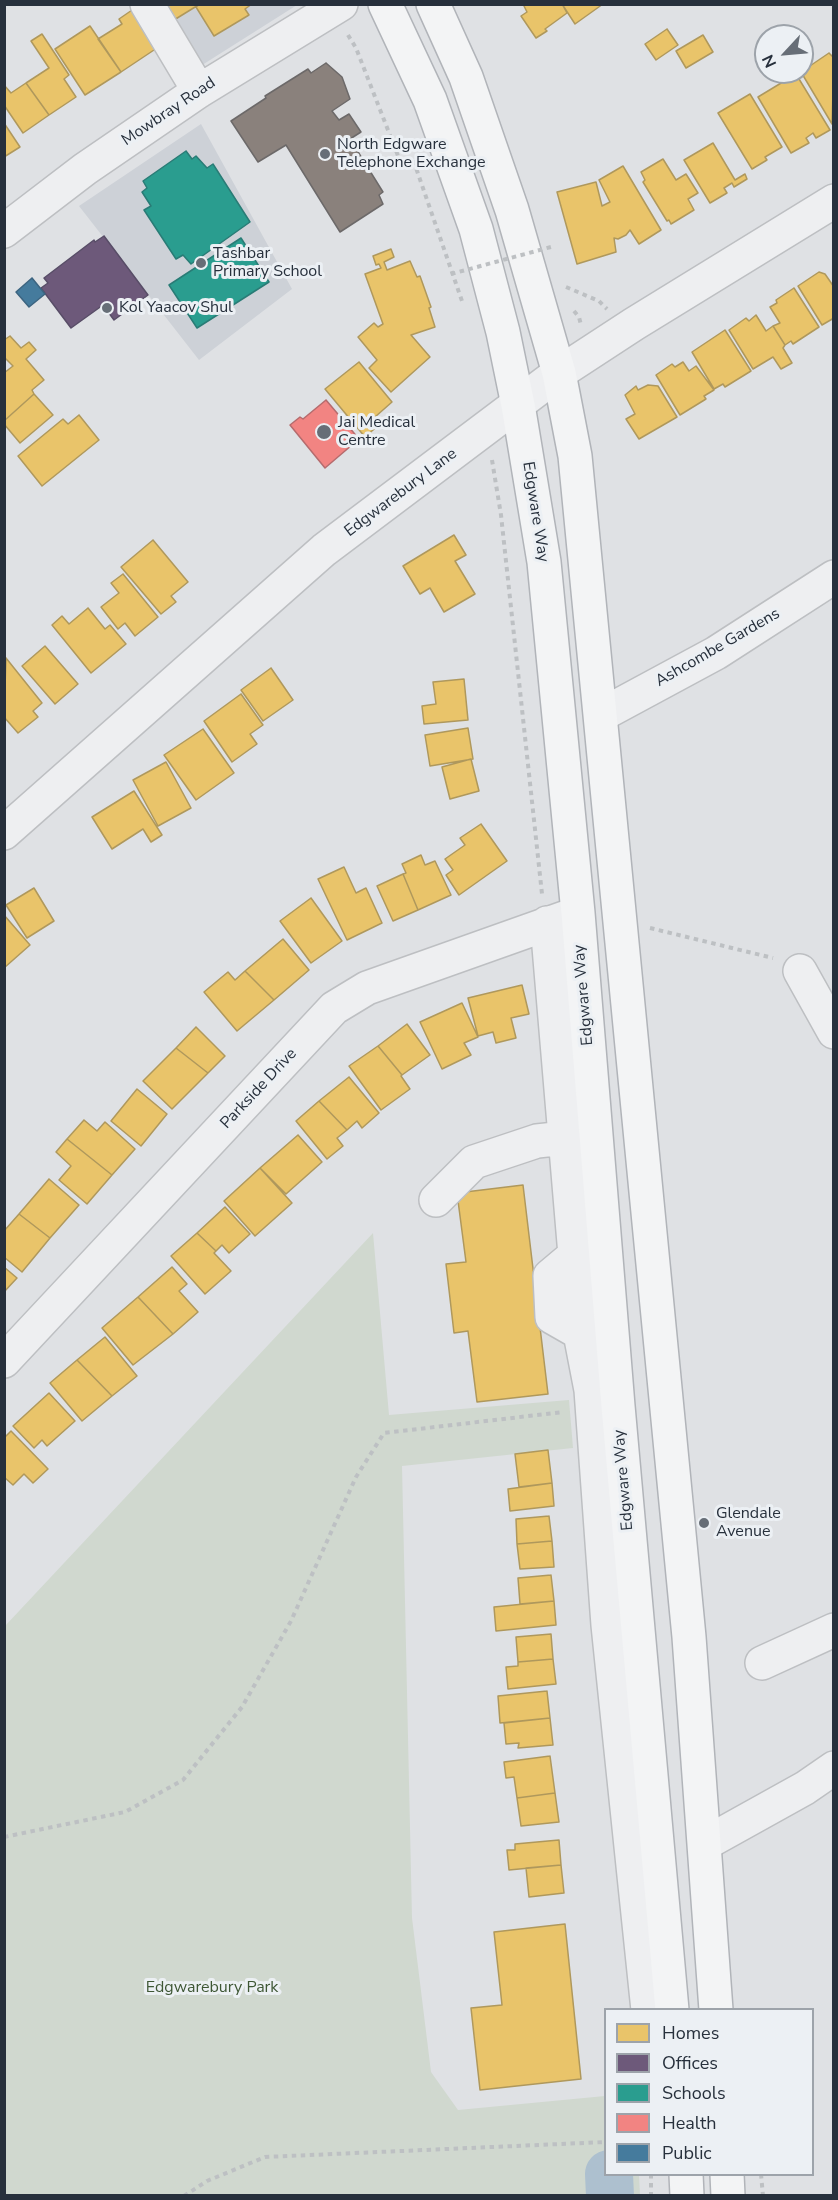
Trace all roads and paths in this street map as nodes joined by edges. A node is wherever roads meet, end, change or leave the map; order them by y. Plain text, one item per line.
1 (147, 4) edge
2 (385, 4) edge
3 (433, 4) edge
4 (335, 6) edge
5 (356, 48) dead end
6 (199, 91) junction
7 (834, 201) edge
8 (4, 231) edge
9 (554, 257) dead end
10 (564, 286) dead end
11 (599, 301) dead end
12 (559, 373) junction
13 (518, 405) junction
14 (493, 464) dead end
15 (834, 578) edge
16 (601, 715) junction
17 (4, 833) edge
18 (562, 918) junction
19 (646, 927) dead end
20 (800, 971) joint
21 (834, 1032) edge
22 (565, 1138) junction
23 (436, 1200) dead end
24 (4, 1361) edge
25 (593, 1408) junction
26 (834, 1630) edge
27 (762, 1663) dead end
28 (834, 1767) edge
29 (4, 1837) edge
30 (706, 1843) junction
31 (648, 2008) edge
32 (672, 2008) edge
33 (716, 2008) edge
34 (604, 2142) edge
35 (651, 2176) edge
36 (686, 2176) edge
37 (727, 2176) edge
38 (761, 2176) edge
39 (184, 2196) edge
40 (651, 2196) edge
41 (687, 2196) edge
42 (728, 2196) edge
43 (763, 2196) edge

1 - 6 street
2 - 13 highway, Edgware Way
3 - 12 highway
4 - 6 street, Mowbray Road
5 - 9 path, bridge
6 - 8 street, Mowbray Road
7 - 12 street, Edgwarebury Lane
10 - 11 path
12 - 13 street, Edgwarebury Lane
12 - 16 highway
13 - 17 street, Edgwarebury Lane
13 - 18 highway, Edgware Way
14 - 18 path
15 - 16 street, Ashcombe Gardens
16 - 30 highway
18 - 22 street, Edgware Way
18 - 24 street, Parkside Drive
18 - 32 highway, Edgware Way
19 - 20 path
20 - 21 street
22 - 23 street
22 - 25 street, Edgware Way
25 - 29 path
25 - 31 street, Edgware Way
26 - 27 street
28 - 30 street
30 - 33 highway
34 - 39 path
35 - 40 path
36 - 41 highway
37 - 42 highway
38 - 43 path

